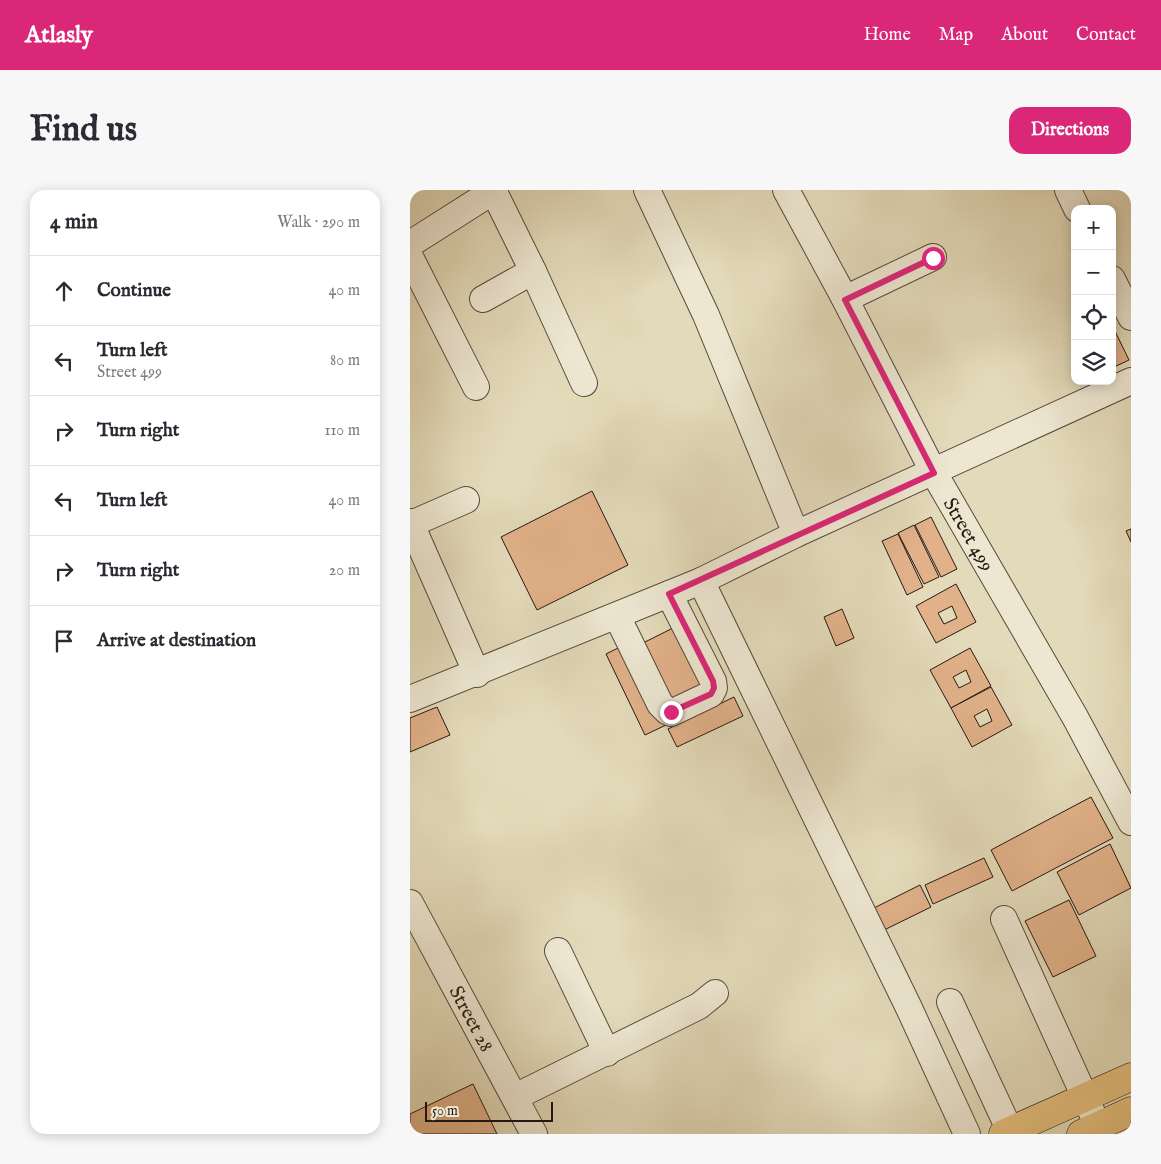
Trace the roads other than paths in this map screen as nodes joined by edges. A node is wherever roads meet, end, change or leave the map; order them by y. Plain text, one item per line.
1 (494, 190) edge
2 (647, 190) edge
3 (786, 190) edge
4 (1068, 190) edge
5 (1075, 205) edge
6 (410, 244) edge
7 (410, 258) edge
8 (933, 258) dead end
9 (534, 271) junction
10 (1116, 287) edge
11 (484, 299) dead end
12 (845, 300) junction
13 (1131, 317) edge
14 (584, 383) dead end
15 (476, 387) dead end
16 (1128, 389) edge
17 (934, 473) junction
18 (466, 500) dead end
19 (410, 523) edge
20 (796, 534) junction
21 (701, 581) junction
22 (669, 594) junction
23 (617, 616) junction
24 (477, 674) junction
25 (410, 699) edge
26 (1131, 822) edge
27 (410, 903) edge
28 (1004, 919) dead end
29 (558, 951) dead end
30 (716, 993) dead end
31 (950, 1002) dead end
32 (607, 1053) junction
33 (1131, 1077) edge
34 (515, 1097) junction
35 (1075, 1102) junction
36 (1131, 1111) edge
37 (1085, 1131) edge
38 (1006, 1132) edge
39 (534, 1134) edge
40 (967, 1134) edge

1 - 6 street
1 - 9 street
2 - 20 street
3 - 12 street, Street 499
4 - 5 street
7 - 15 street
8 - 12 street
9 - 11 street
9 - 14 street
10 - 13 street
12 - 17 street, Street 499
16 - 17 street
17 - 20 street
17 - 26 street, Street 499
18 - 19 street
19 - 24 street
20 - 21 street
21 - 22 street
21 - 40 street
22 - 23 street
22 - 23 street
23 - 24 street
24 - 25 street
27 - 34 street, Street 28
28 - 35 street
29 - 32 street
30 - 32 street
31 - 38 street
32 - 34 street
33 - 35 main road
34 - 39 street, Street 28
35 - 37 street
35 - 38 main road
36 - 37 main road

